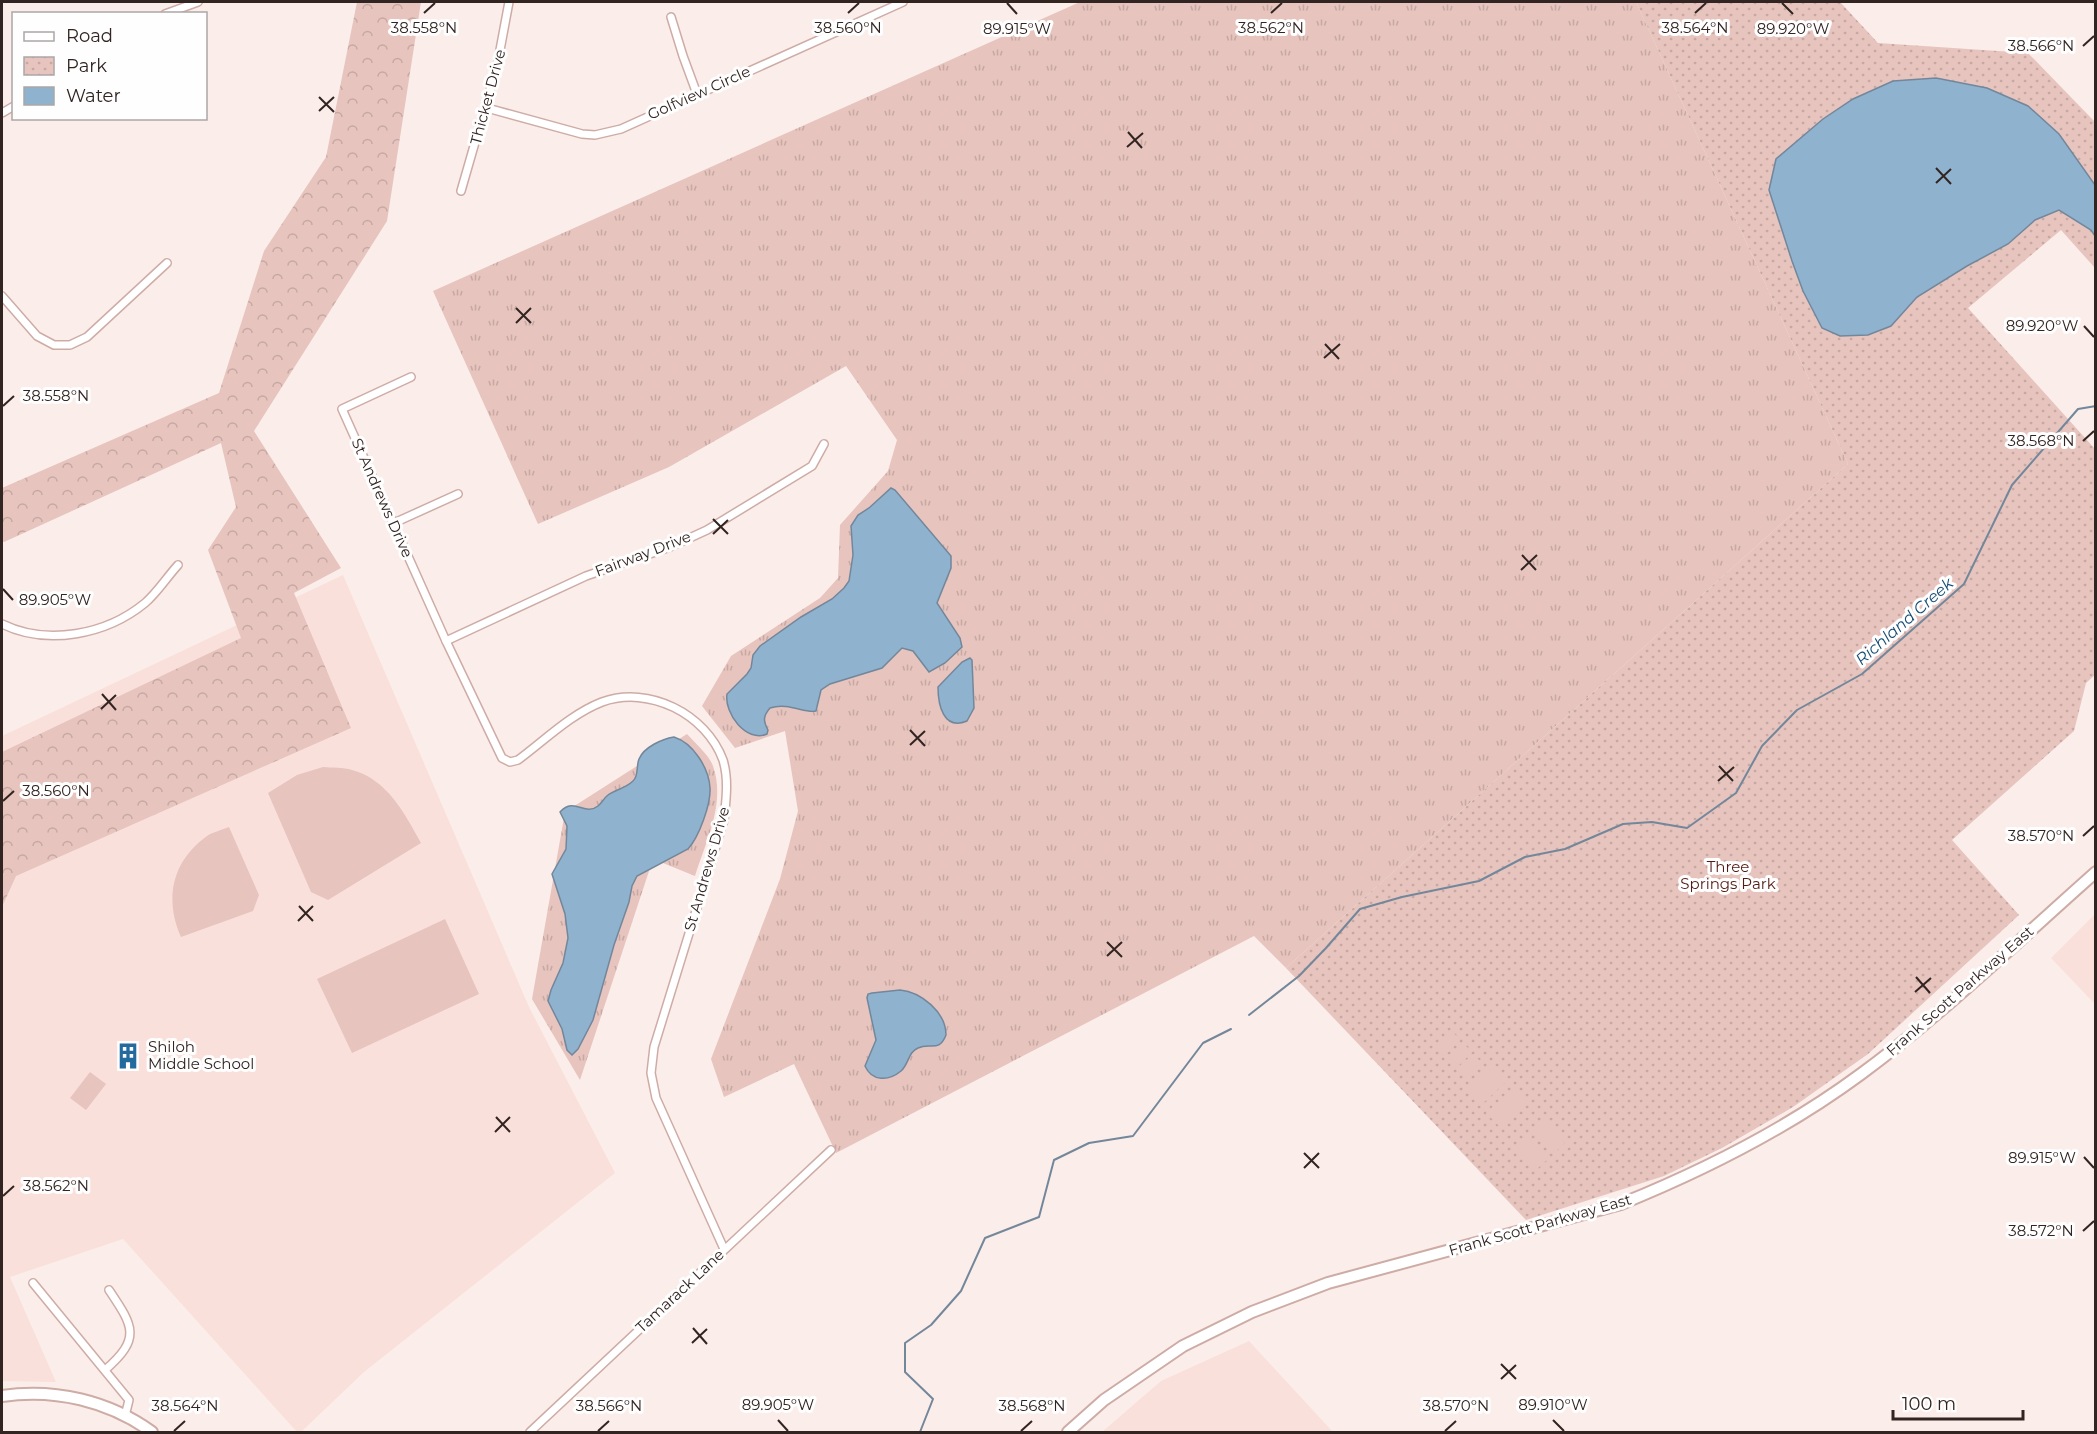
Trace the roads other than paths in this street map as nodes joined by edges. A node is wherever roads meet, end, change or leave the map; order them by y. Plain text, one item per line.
1 (198, 2) edge
2 (509, 2) edge
3 (903, 2) edge
4 (170, 12) edge
5 (671, 17) dead end
6 (697, 93) junction
7 (486, 108) junction
8 (461, 191) dead end
9 (167, 264) dead end
10 (2, 296) edge
11 (411, 377) dead end
12 (824, 444) dead end
13 (458, 494) dead end
14 (394, 523) junction
15 (178, 565) dead end
16 (2, 624) edge
17 (446, 641) junction
18 (2096, 872) edge
19 (831, 1150) dead end
20 (724, 1249) junction
21 (33, 1283) dead end
22 (109, 1290) dead end
23 (105, 1370) junction
24 (2, 1396) edge
25 (125, 1416) junction
26 (152, 1432) edge
27 (530, 1432) edge
28 (1068, 1432) edge

1 - 4 street
2 - 7 street, Thicket Drive
3 - 6 street, Golfview Circle
5 - 6 street
6 - 7 street, Golfview Circle
7 - 8 street, Thicket Drive
9 - 10 street
11 - 14 street, St Andrews Drive
12 - 17 street, Fairway Drive
13 - 14 street
14 - 17 street, St Andrews Drive
15 - 16 street
17 - 20 street, St Andrews Drive
18 - 28 main road, Frank Scott Parkway East
19 - 20 street, Tamarack Lane
20 - 27 street, Tamarack Lane
21 - 23 street
22 - 23 street
23 - 25 street
24 - 25 main road
25 - 26 main road

